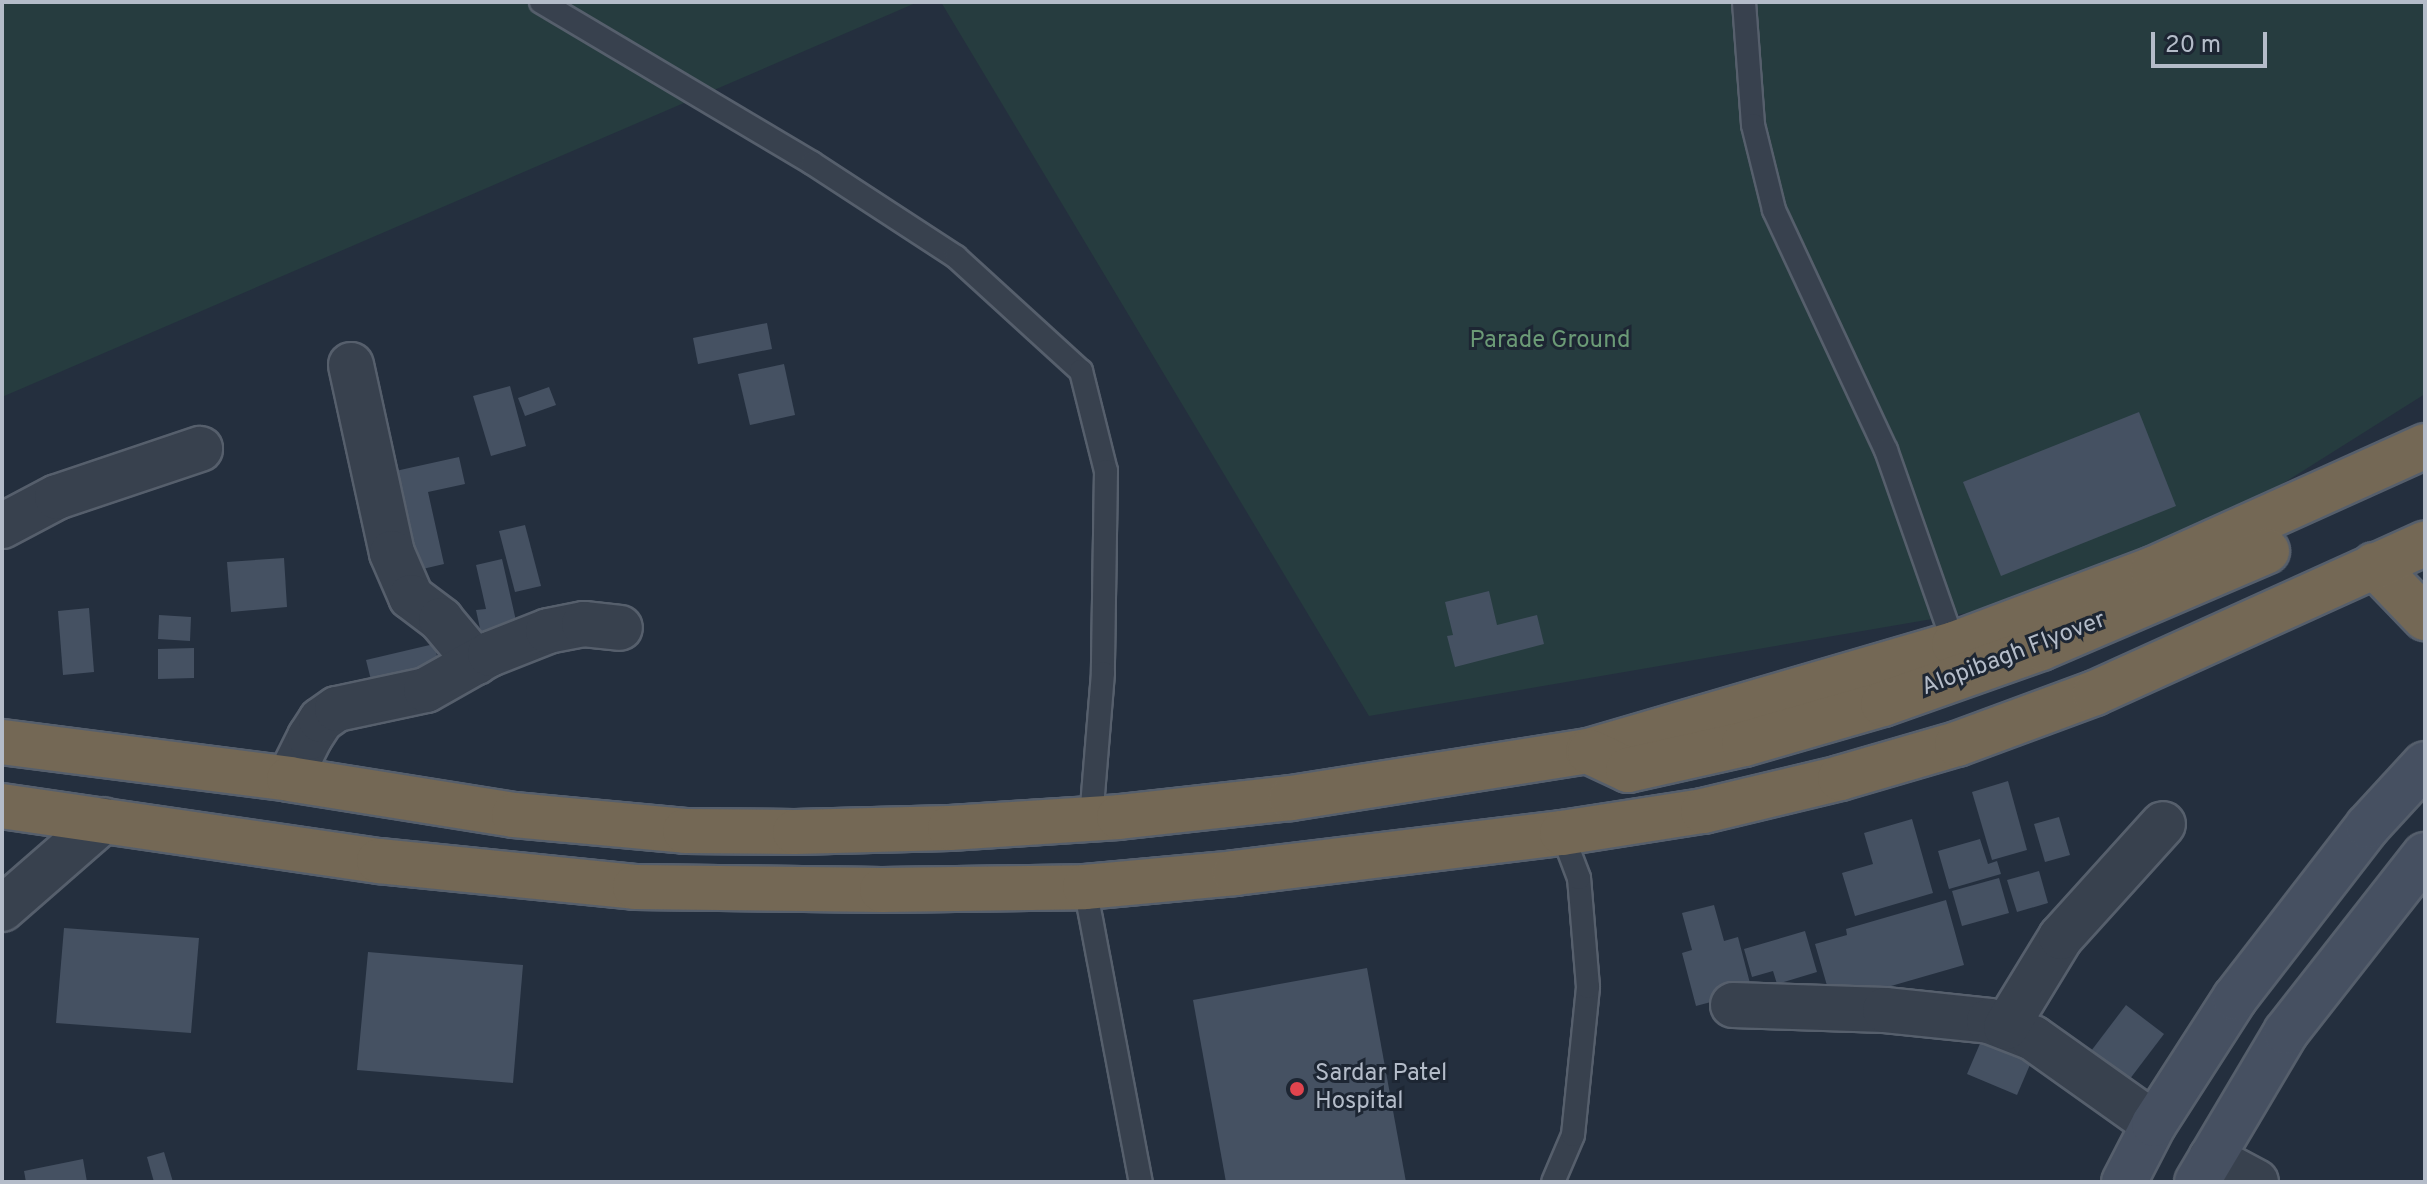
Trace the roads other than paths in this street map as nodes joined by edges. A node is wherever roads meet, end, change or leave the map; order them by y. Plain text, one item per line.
1 (541, 2) edge
2 (1744, 2) edge
3 (351, 365) dead end
4 (2425, 446) edge
5 (200, 449) dead end
6 (2425, 478) edge
7 (2425, 516) edge
8 (2, 526) edge
9 (2425, 543) edge
10 (2374, 565) junction
11 (2425, 618) edge
12 (620, 628) dead end
13 (1954, 644) junction
14 (476, 662) junction
15 (2, 742) edge
16 (1568, 755) junction
17 (2425, 764) edge
18 (289, 779) junction
19 (1622, 799) junction
20 (2, 806) edge
21 (1091, 819) junction
22 (104, 820) junction
23 (1014, 824) junction
24 (2163, 824) dead end
25 (1562, 833) junction
26 (2422, 865) edge
27 (1085, 887) junction
28 (1019, 888) junction
29 (2, 909) edge
30 (1733, 1005) dead end
31 (2006, 1027) junction
32 (2154, 1124) junction
33 (2204, 1170) edge
34 (1141, 1182) edge
35 (1553, 1182) edge
36 (2124, 1182) edge
37 (2256, 1182) edge

1 - 21 lane
2 - 13 lane
3 - 14 street
4 - 13 highway
5 - 8 street
6 - 19 highway, Alopibagh Flyover
7 - 19 highway, Alopibagh Flyover
9 - 10 highway
10 - 11 highway
10 - 19 highway
12 - 14 street
13 - 16 highway
14 - 18 street
15 - 18 highway
16 - 19 highway
16 - 21 highway
17 - 32 main road
18 - 23 highway
19 - 25 highway
20 - 22 highway
21 - 23 highway
22 - 28 highway
22 - 29 street
23 - 28 highway
24 - 31 street
25 - 27 highway
25 - 35 lane
26 - 33 main road
27 - 28 highway
27 - 34 lane
30 - 31 street
31 - 32 street
32 - 36 main road
33 - 37 street

